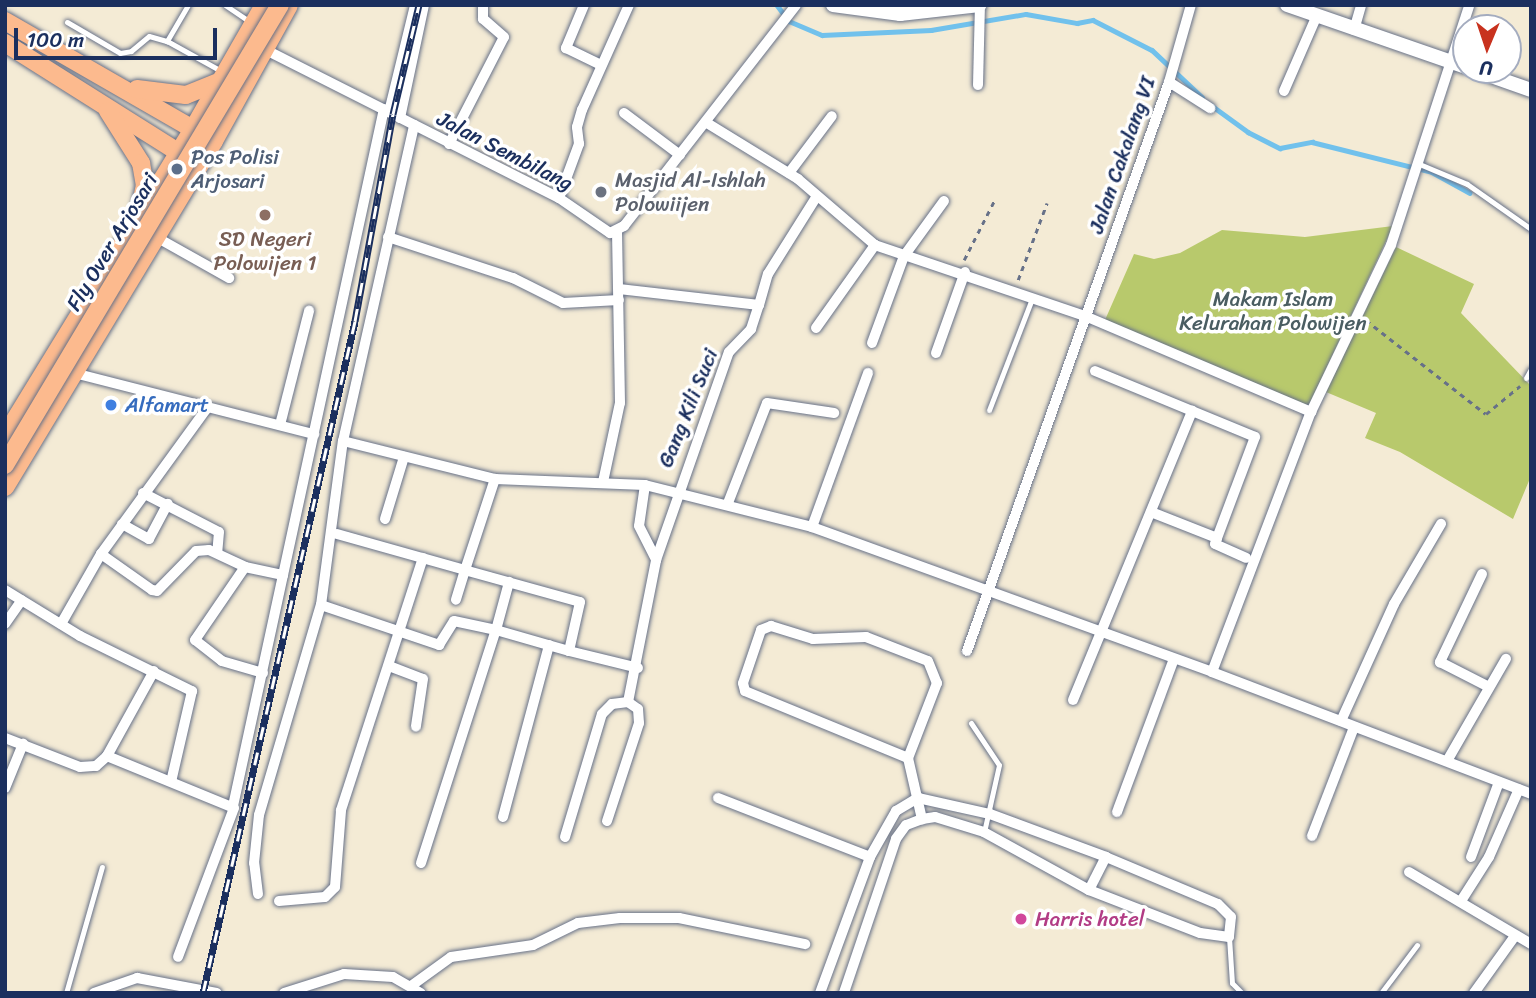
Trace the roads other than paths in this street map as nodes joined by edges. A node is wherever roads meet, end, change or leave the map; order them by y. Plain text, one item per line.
1 (188, 5) edge
2 (225, 5) edge
3 (264, 5) edge
4 (280, 5) edge
5 (289, 5) edge
6 (415, 5) edge
7 (424, 5) edge
8 (483, 5) edge
9 (584, 5) edge
10 (628, 5) edge
11 (833, 5) edge
12 (1191, 5) edge
13 (1287, 5) edge
14 (1362, 5) edge
15 (1478, 5) edge
16 (1468, 6) edge
17 (789, 12) edge
18 (980, 13) edge
19 (1317, 15) junction
20 (5, 21) edge
21 (67, 22) dead end
22 (253, 23) junction
23 (1354, 30) junction
24 (167, 41) junction
25 (5, 43) edge
26 (264, 49) junction
27 (1450, 62) junction
28 (601, 65) junction
29 (1171, 76) junction
30 (224, 77) junction
31 (110, 79) junction
32 (1514, 84) edge
33 (978, 85) dead end
34 (1531, 90) edge
35 (1284, 91) dead end
36 (101, 102) junction
37 (1210, 108) dead end
38 (386, 111) junction
39 (624, 113) dead end
40 (832, 116) dead end
41 (400, 118) junction
42 (707, 123) junction
43 (414, 125) junction
44 (193, 129) junction
45 (214, 141) junction
46 (449, 144) junction
47 (178, 152) junction
48 (680, 155) junction
49 (200, 165) junction
50 (1415, 168) junction
51 (789, 173) junction
52 (817, 196) junction
53 (559, 198) junction
54 (944, 201) dead end
55 (136, 222) junction
56 (1531, 229) edge
57 (617, 232) junction
58 (156, 237) junction
59 (388, 237) junction
60 (875, 245) junction
61 (904, 256) junction
62 (962, 271) junction
63 (229, 278) dead end
64 (619, 295) junction
65 (1031, 301) junction
66 (759, 305) junction
67 (309, 311) dead end
68 (1086, 316) junction
69 (817, 328) dead end
70 (872, 343) dead end
71 (936, 353) dead end
72 (1531, 369) edge
73 (1095, 371) dead end
74 (74, 373) junction
75 (868, 373) dead end
76 (1526, 378) road end
77 (207, 408) junction
78 (989, 410) dead end
79 (1192, 411) junction
80 (1311, 412) junction
81 (834, 413) dead end
82 (280, 425) junction
83 (314, 434) junction
84 (5, 436) edge
85 (343, 441) junction
86 (404, 457) junction
87 (5, 466) edge
88 (495, 479) junction
89 (603, 482) junction
90 (645, 485) junction
91 (5, 486) edge
92 (676, 492) junction
93 (143, 493) junction
94 (728, 503) junction
95 (167, 504) junction
96 (1151, 512) junction
97 (385, 519) dead end
98 (122, 524) junction
99 (1441, 524) dead end
100 (812, 527) junction
101 (337, 534) dead end
102 (1217, 538) junction
103 (217, 553) junction
104 (102, 554) junction
105 (423, 558) junction
106 (1246, 558) dead end
107 (656, 560) junction
108 (245, 566) junction
109 (465, 570) junction
110 (1482, 574) dead end
111 (284, 575) junction
112 (509, 582) junction
113 (5, 590) edge
114 (986, 592) junction
115 (22, 600) junction
116 (456, 600) dead end
117 (321, 606) junction
118 (5, 624) edge
119 (61, 624) junction
120 (496, 630) junction
121 (399, 631) junction
122 (1102, 633) junction
123 (549, 645) junction
124 (569, 651) junction
125 (967, 651) dead end
126 (1174, 659) junction
127 (1506, 659) dead end
128 (389, 666) junction
129 (638, 668) junction
130 (154, 671) junction
131 (1212, 671) junction
132 (263, 673) junction
133 (1489, 687) junction
134 (1073, 700) dead end
135 (628, 702) junction
136 (1341, 721) junction
137 (971, 723) dead end
138 (416, 726) dead end
139 (1354, 727) junction
140 (5, 738) edge
141 (23, 744) junction
142 (107, 756) junction
143 (908, 758) junction
144 (1447, 761) junction
145 (171, 782) junction
146 (1499, 782) junction
147 (5, 788) edge
148 (1519, 789) junction
149 (1531, 794) edge
150 (918, 797) junction
151 (718, 798) dead end
152 (233, 806) junction
153 (1117, 812) dead end
154 (990, 814) junction
155 (503, 817) dead end
156 (922, 818) junction
157 (607, 821) dead end
158 (984, 832) junction
159 (1312, 835) dead end
160 (565, 837) dead end
161 (870, 857) junction
162 (1106, 857) junction
163 (1471, 857) dead end
164 (421, 863) dead end
165 (102, 867) dead end
166 (1409, 873) dead end
167 (1089, 890) junction
168 (258, 894) dead end
169 (279, 901) dead end
170 (1461, 901) junction
171 (1515, 936) junction
172 (1229, 937) junction
173 (805, 944) dead end
174 (1531, 944) edge
175 (1417, 945) dead end
176 (178, 957) dead end
177 (416, 990) edge
178 (66, 993) edge
179 (94, 993) edge
180 (217, 993) edge
181 (284, 993) edge
182 (820, 993) edge
183 (844, 993) edge
184 (1242, 993) edge
185 (1381, 993) edge
186 (1474, 993) edge

1 - 24 lane
2 - 22 lane
3 - 22 main road
4 - 87 main road, Fly Over Arjosari, bridge
5 - 26 main road
6 - 38 street
7 - 41 street
8 - 46 street
9 - 28 street
10 - 28 street
11 - 18 street
12 - 29 street, Jalan Cakalang VI
13 - 19 street
14 - 23 street
15 - 16 street
16 - 27 street
17 - 42 street
18 - 33 street
19 - 23 street
19 - 35 street
20 - 31 main road
21 - 24 lane
22 - 30 main road
23 - 27 street
24 - 30 lane
25 - 36 main road
26 - 38 street, Jalan Sembilang
26 - 45 main road
27 - 50 street
28 - 53 street
29 - 37 street
29 - 68 street, Jalan Cakalang VI
30 - 31 main road
30 - 44 main road
31 - 44 main road
32 - 34 street
36 - 47 main road
36 - 55 main road
38 - 41 street, Jalan Sembilang
38 - 83 street
39 - 48 street
40 - 51 street
41 - 43 street, Jalan Sembilang
42 - 48 street
42 - 51 street
43 - 46 street, Jalan Sembilang
43 - 59 street
44 - 45 main road
44 - 47 main road
45 - 49 main road
46 - 53 street, Jalan Sembilang
47 - 49 main road
47 - 55 main road
48 - 57 street
49 - 58 main road
50 - 56 lane
50 - 80 street
51 - 52 street
52 - 60 street
52 - 66 street, Gang Kili Suci
53 - 57 street, Jalan Sembilang
54 - 61 street
55 - 84 main road
57 - 64 street
58 - 63 street
58 - 74 main road
59 - 64 street
59 - 85 street
60 - 61 street
60 - 69 street
61 - 62 street
61 - 70 street
62 - 65 street
62 - 71 street
64 - 66 street
64 - 89 street
65 - 68 street
65 - 78 lane
66 - 92 street, Gang Kili Suci
67 - 82 street
68 - 80 street
68 - 114 street, Jalan Cakalang VI
72 - 76 lane
73 - 79 street
74 - 77 street
74 - 91 main road
75 - 100 street
77 - 82 street
77 - 93 street
79 - 96 street
79 - 102 street
80 - 131 street
81 - 94 street
82 - 83 street
83 - 111 street
85 - 86 street
85 - 117 street
86 - 88 street
86 - 97 street
88 - 89 street
88 - 109 street
89 - 90 street
90 - 92 street
90 - 107 street
92 - 94 street
92 - 107 street, Gang Kili Suci
93 - 95 street
93 - 98 street
94 - 100 street
95 - 98 street
95 - 103 street
96 - 102 street
96 - 122 street
98 - 104 street
99 - 136 street
100 - 114 street
101 - 105 street
102 - 106 street
103 - 104 street
103 - 108 street
104 - 119 street
105 - 109 street
105 - 121 street
107 - 129 street, Gang Kili Suci
108 - 111 street
108 - 132 street
109 - 112 street
109 - 116 street
110 - 133 street
111 - 132 street
112 - 120 street
112 - 124 street
113 - 115 street
114 - 122 street
114 - 125 street, Jalan Cakalang VI
115 - 118 street
115 - 119 street
117 - 121 street
117 - 168 street
119 - 130 street
120 - 121 street
120 - 123 street
120 - 164 street
121 - 128 street
122 - 126 street
122 - 134 street
123 - 124 street
123 - 155 street
124 - 129 street
126 - 131 street
126 - 153 street
127 - 133 street
128 - 138 street
128 - 169 street
129 - 135 street, Gang Kili Suci
130 - 142 street
130 - 145 street
131 - 136 street
132 - 152 street
133 - 144 street
135 - 157 street
135 - 160 street
136 - 139 street
137 - 154 lane
139 - 144 street
139 - 159 street
140 - 141 street
141 - 142 street
141 - 147 street
142 - 145 street
143 - 143 street
143 - 150 street
144 - 146 street
145 - 152 street
146 - 148 street
146 - 163 street
148 - 149 street
148 - 170 street
150 - 154 street
150 - 156 street
150 - 161 street
151 - 161 street
152 - 176 street
154 - 158 lane
154 - 162 street
156 - 158 street
156 - 183 street
158 - 167 street
161 - 182 street
162 - 167 street
162 - 172 street
165 - 178 lane
166 - 170 street
167 - 172 street
170 - 171 street
171 - 174 street
171 - 186 street
172 - 184 lane
173 - 177 street
175 - 185 lane
177 - 181 street
179 - 180 street

